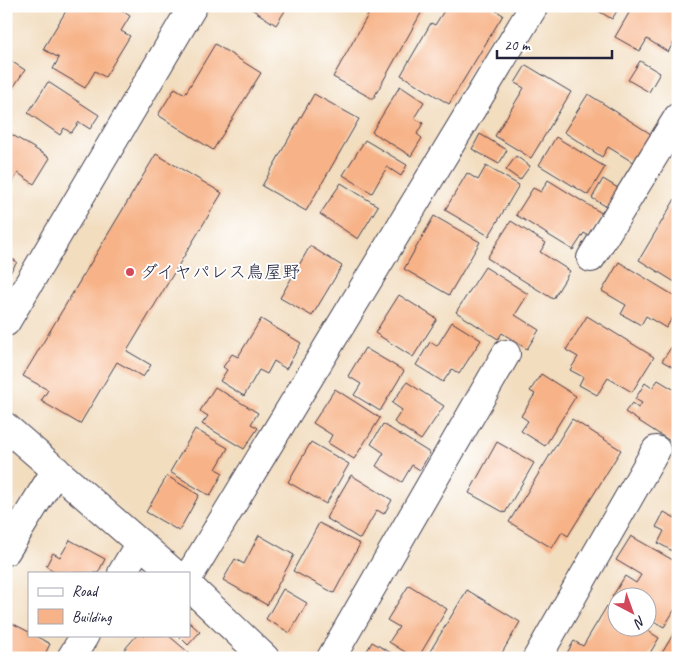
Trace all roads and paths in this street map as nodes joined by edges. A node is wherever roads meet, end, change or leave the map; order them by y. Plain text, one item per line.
1 (193, 6) edge
2 (534, 6) edge
3 (678, 117) edge
4 (592, 258) dead end
5 (6, 322) edge
6 (506, 354) dead end
7 (6, 427) edge
8 (656, 450) dead end
9 (56, 470) junction
10 (140, 544) junction
11 (6, 551) edge
12 (123, 572) edge
13 (173, 572) edge
14 (190, 574) edge
15 (190, 587) edge
16 (84, 636) edge
17 (71, 658) edge
18 (265, 658) edge
19 (331, 658) edge
20 (537, 658) edge

1 - 5 street
2 - 14 street
3 - 4 street
6 - 19 street
7 - 9 street
8 - 20 street
9 - 10 street
9 - 11 street
10 - 12 street
10 - 13 street
15 - 18 street
16 - 17 street

